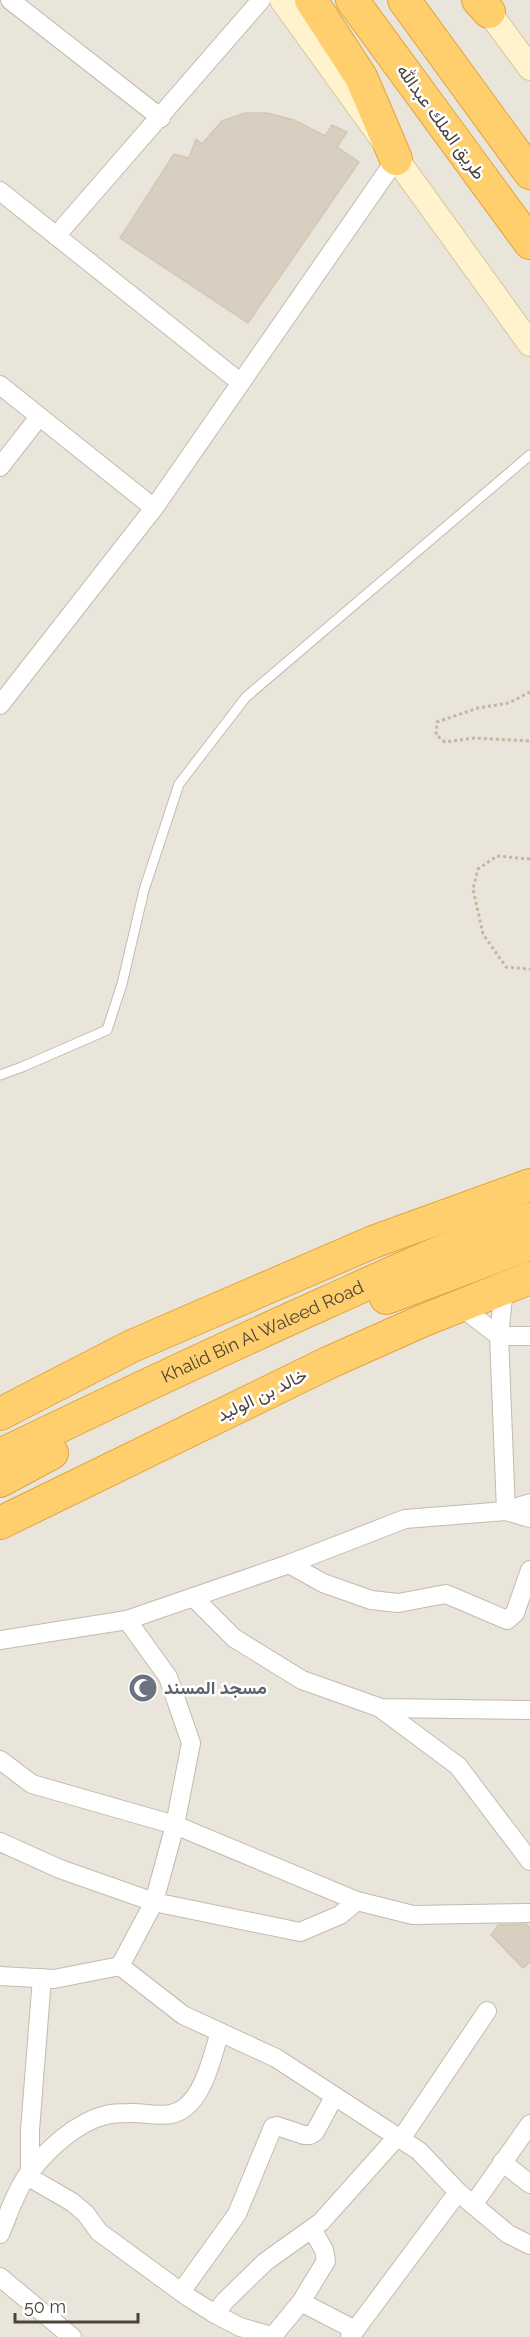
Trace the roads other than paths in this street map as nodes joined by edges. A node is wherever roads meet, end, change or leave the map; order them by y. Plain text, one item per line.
1 (10, 0) edge
2 (261, 0) edge
3 (282, 0) edge
4 (311, 0) edge
5 (352, 0) edge
6 (404, 0) edge
7 (482, 4) edge
8 (530, 68) edge
9 (161, 118) junction
10 (396, 159) junction
11 (530, 173) edge
12 (1, 192) edge
13 (56, 236) junction
14 (530, 243) edge
15 (530, 344) edge
16 (241, 383) junction
17 (0, 385) edge
18 (39, 417) junction
19 (530, 455) edge
20 (0, 467) edge
21 (154, 508) junction
22 (0, 705) edge
23 (0, 1075) edge
24 (530, 1185) edge
25 (530, 1219) edge
26 (530, 1244) edge
27 (517, 1283) edge
28 (460, 1306) junction
29 (499, 1336) junction
30 (530, 1336) edge
31 (0, 1414) edge
32 (0, 1455) edge
33 (0, 1480) edge
34 (530, 1503) edge
35 (506, 1511) junction
36 (530, 1518) edge
37 (0, 1523) edge
38 (288, 1564) junction
39 (530, 1570) edge
40 (193, 1597) junction
41 (127, 1620) junction
42 (0, 1640) edge
43 (380, 1708) junction
44 (530, 1710) edge
45 (0, 1760) edge
46 (175, 1825) junction
47 (0, 1842) edge
48 (530, 1860) edge
49 (357, 1901) junction
50 (154, 1902) junction
51 (530, 1913) edge
52 (120, 1966) junction
53 (0, 1976) edge
54 (42, 1978) junction
55 (487, 2012) dead end
56 (220, 2032) junction
57 (334, 2097) junction
58 (530, 2124) edge
59 (399, 2138) junction
60 (502, 2162) junction
61 (28, 2174) junction
62 (530, 2184) edge
63 (458, 2192) junction
64 (473, 2205) junction
65 (312, 2229) junction
66 (0, 2234) edge
67 (530, 2245) edge
68 (0, 2277) edge
69 (181, 2292) junction
70 (301, 2302) junction
71 (215, 2314) junction
72 (352, 2333) edge
73 (274, 2336) edge
74 (72, 2337) edge

1 - 9 street
2 - 9 street
3 - 10 main road
4 - 10 highway
5 - 14 highway, طريق الملك عبدالله
6 - 11 highway
7 - 8 main road
9 - 13 street
10 - 15 main road
10 - 16 street
12 - 13 street
13 - 16 street
16 - 21 street
17 - 18 street
18 - 20 street
18 - 21 street
19 - 23 lane
21 - 22 street
24 - 31 highway
25 - 32 highway, Khalid Bin Al Waleed Road
26 - 33 highway, Khalid Bin Al Waleed Road
27 - 28 highway, خالد بن الوليد
27 - 29 street
28 - 29 street
28 - 37 highway, خالد بن الوليد
29 - 30 street
29 - 35 street
34 - 35 street
35 - 36 street
35 - 38 street
38 - 39 street
38 - 40 street
40 - 41 street
40 - 43 street
41 - 42 street
41 - 46 street
43 - 44 street
43 - 48 street
45 - 46 street
46 - 49 street
46 - 50 street
47 - 50 street
49 - 50 street
49 - 51 street
50 - 52 street
52 - 54 street
52 - 56 street
53 - 54 street
54 - 61 street
55 - 59 street
56 - 57 street
56 - 61 street
57 - 59 street
57 - 69 street
58 - 60 street
59 - 63 street
59 - 65 street
60 - 62 street
60 - 64 street
61 - 66 street
61 - 69 street
63 - 64 street
63 - 72 street
64 - 67 street
65 - 70 street
65 - 71 street
68 - 74 street
69 - 71 street
70 - 72 street
70 - 73 street
71 - 73 street

